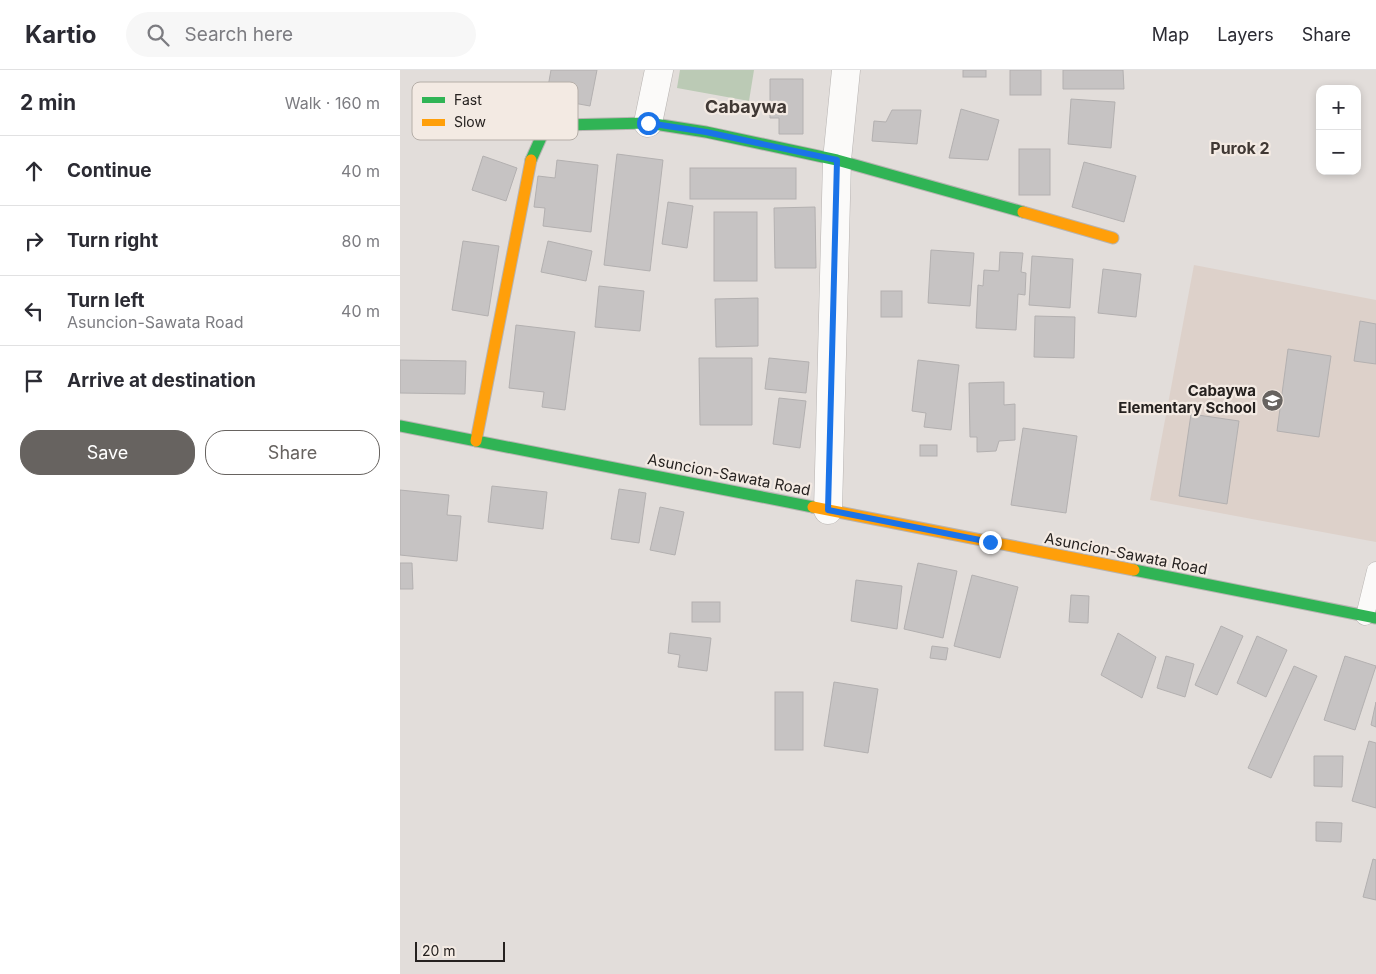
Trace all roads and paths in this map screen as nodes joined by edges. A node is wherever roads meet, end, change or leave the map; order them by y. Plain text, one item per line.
1 (659, 70) edge
2 (846, 70) edge
3 (648, 123) junction
4 (578, 125) edge
5 (537, 140) edge
6 (837, 160) junction
7 (1114, 238) dead end
8 (400, 426) edge
9 (476, 441) junction
10 (828, 510) junction
11 (1376, 571) edge
12 (1371, 617) edge

1 - 3 street
2 - 6 street
3 - 4 main road
3 - 6 main road
5 - 9 main road
6 - 7 main road
6 - 10 street
8 - 9 main road, Asuncion-Sawata Road
9 - 10 main road, Asuncion-Sawata Road
10 - 12 main road, Asuncion-Sawata Road
11 - 12 lane

